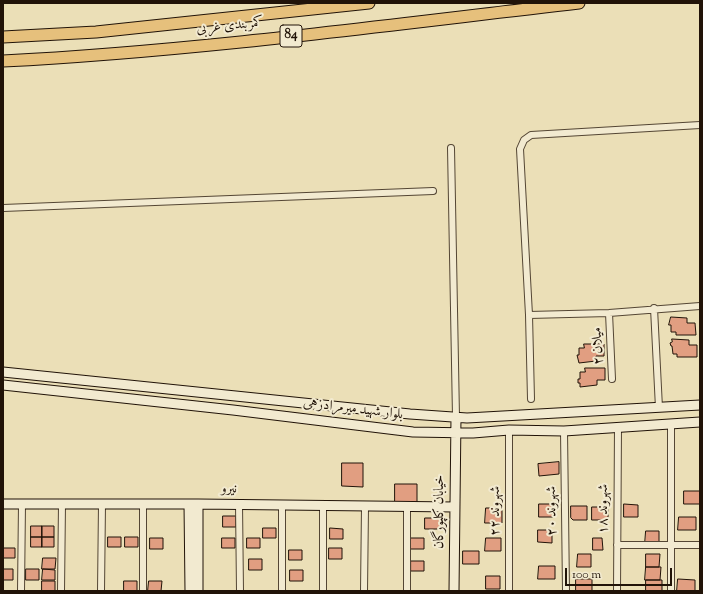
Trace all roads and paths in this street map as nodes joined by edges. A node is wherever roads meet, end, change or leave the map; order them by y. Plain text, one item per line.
1 (369, 3) edge
2 (579, 3) edge
3 (3, 37) edge
4 (3, 61) edge
5 (700, 125) edge
6 (450, 148) dead end
7 (433, 191) dead end
8 (3, 208) edge
9 (700, 306) edge
10 (654, 308) junction
11 (609, 313) junction
12 (529, 315) junction
13 (3, 372) edge
14 (612, 379) dead end
15 (3, 385) edge
16 (531, 399) dead end
17 (700, 405) edge
18 (660, 408) junction
19 (456, 417) junction
20 (700, 422) edge
21 (671, 424) junction
22 (618, 427) junction
23 (509, 430) junction
24 (564, 431) junction
25 (455, 433) junction
26 (3, 504) edge
27 (22, 504) junction
28 (62, 504) junction
29 (102, 504) junction
30 (143, 504) junction
31 (193, 504) junction
32 (239, 504) junction
33 (282, 505) junction
34 (323, 505) junction
35 (365, 507) junction
36 (407, 507) junction
37 (455, 507) junction
38 (617, 545) junction
39 (671, 545) junction
40 (700, 545) edge
41 (20, 591) edge
42 (61, 591) edge
43 (101, 591) edge
44 (142, 591) edge
45 (190, 591) edge
46 (198, 591) edge
47 (240, 591) edge
48 (282, 591) edge
49 (323, 591) edge
50 (364, 591) edge
51 (406, 591) edge
52 (454, 591) edge
53 (509, 591) edge
54 (566, 591) edge
55 (617, 591) edge
56 (671, 591) edge

1 - 3 highway, کمربندی غربی / 84
2 - 4 highway, کمربندی غربی / 84
5 - 12 street
6 - 19 street
7 - 8 street
9 - 10 street
10 - 11 street
10 - 18 street
11 - 12 street
11 - 14 street, میلان ۲
12 - 16 street
13 - 19 main road, بلوار شهید میرمرادزهی
15 - 25 main road, بلوار شهید میرمرادزهی
17 - 18 main road, بلوار شهید میرمرادزهی
18 - 19 main road, بلوار شهید میرمرادزهی
19 - 25 main road, خیابان کلپورگان
20 - 21 main road, بلوار شهید میرمرادزهی
21 - 22 main road, بلوار شهید میرمرادزهی
21 - 39 street
22 - 24 main road, بلوار شهید میرمرادزهی
22 - 38 street, شهروند ۱۸
23 - 24 main road, بلوار شهید میرمرادزهی
23 - 25 main road, بلوار شهید میرمرادزهی
23 - 53 street, شهروند ۲۲
24 - 54 street, شهروند ۲۰
25 - 37 main road, خیابان کلپورگان
26 - 27 main road, نیرو
27 - 28 main road, نیرو
27 - 41 street
28 - 29 main road, نیرو
28 - 42 street
29 - 30 main road, نیرو
29 - 43 street
30 - 31 main road, نیرو
30 - 44 street
31 - 32 main road, نیرو
31 - 45 main road
31 - 46 main road
32 - 33 main road, نیرو
32 - 47 street
33 - 34 main road, نیرو
33 - 48 street
34 - 35 main road, نیرو
34 - 49 street
35 - 36 main road, نیرو
35 - 50 street
36 - 37 main road, نیرو
36 - 51 street
37 - 52 main road, خیابان کلپورگان
38 - 39 street
38 - 55 street, شهروند ۱۸
39 - 40 street
39 - 56 street

